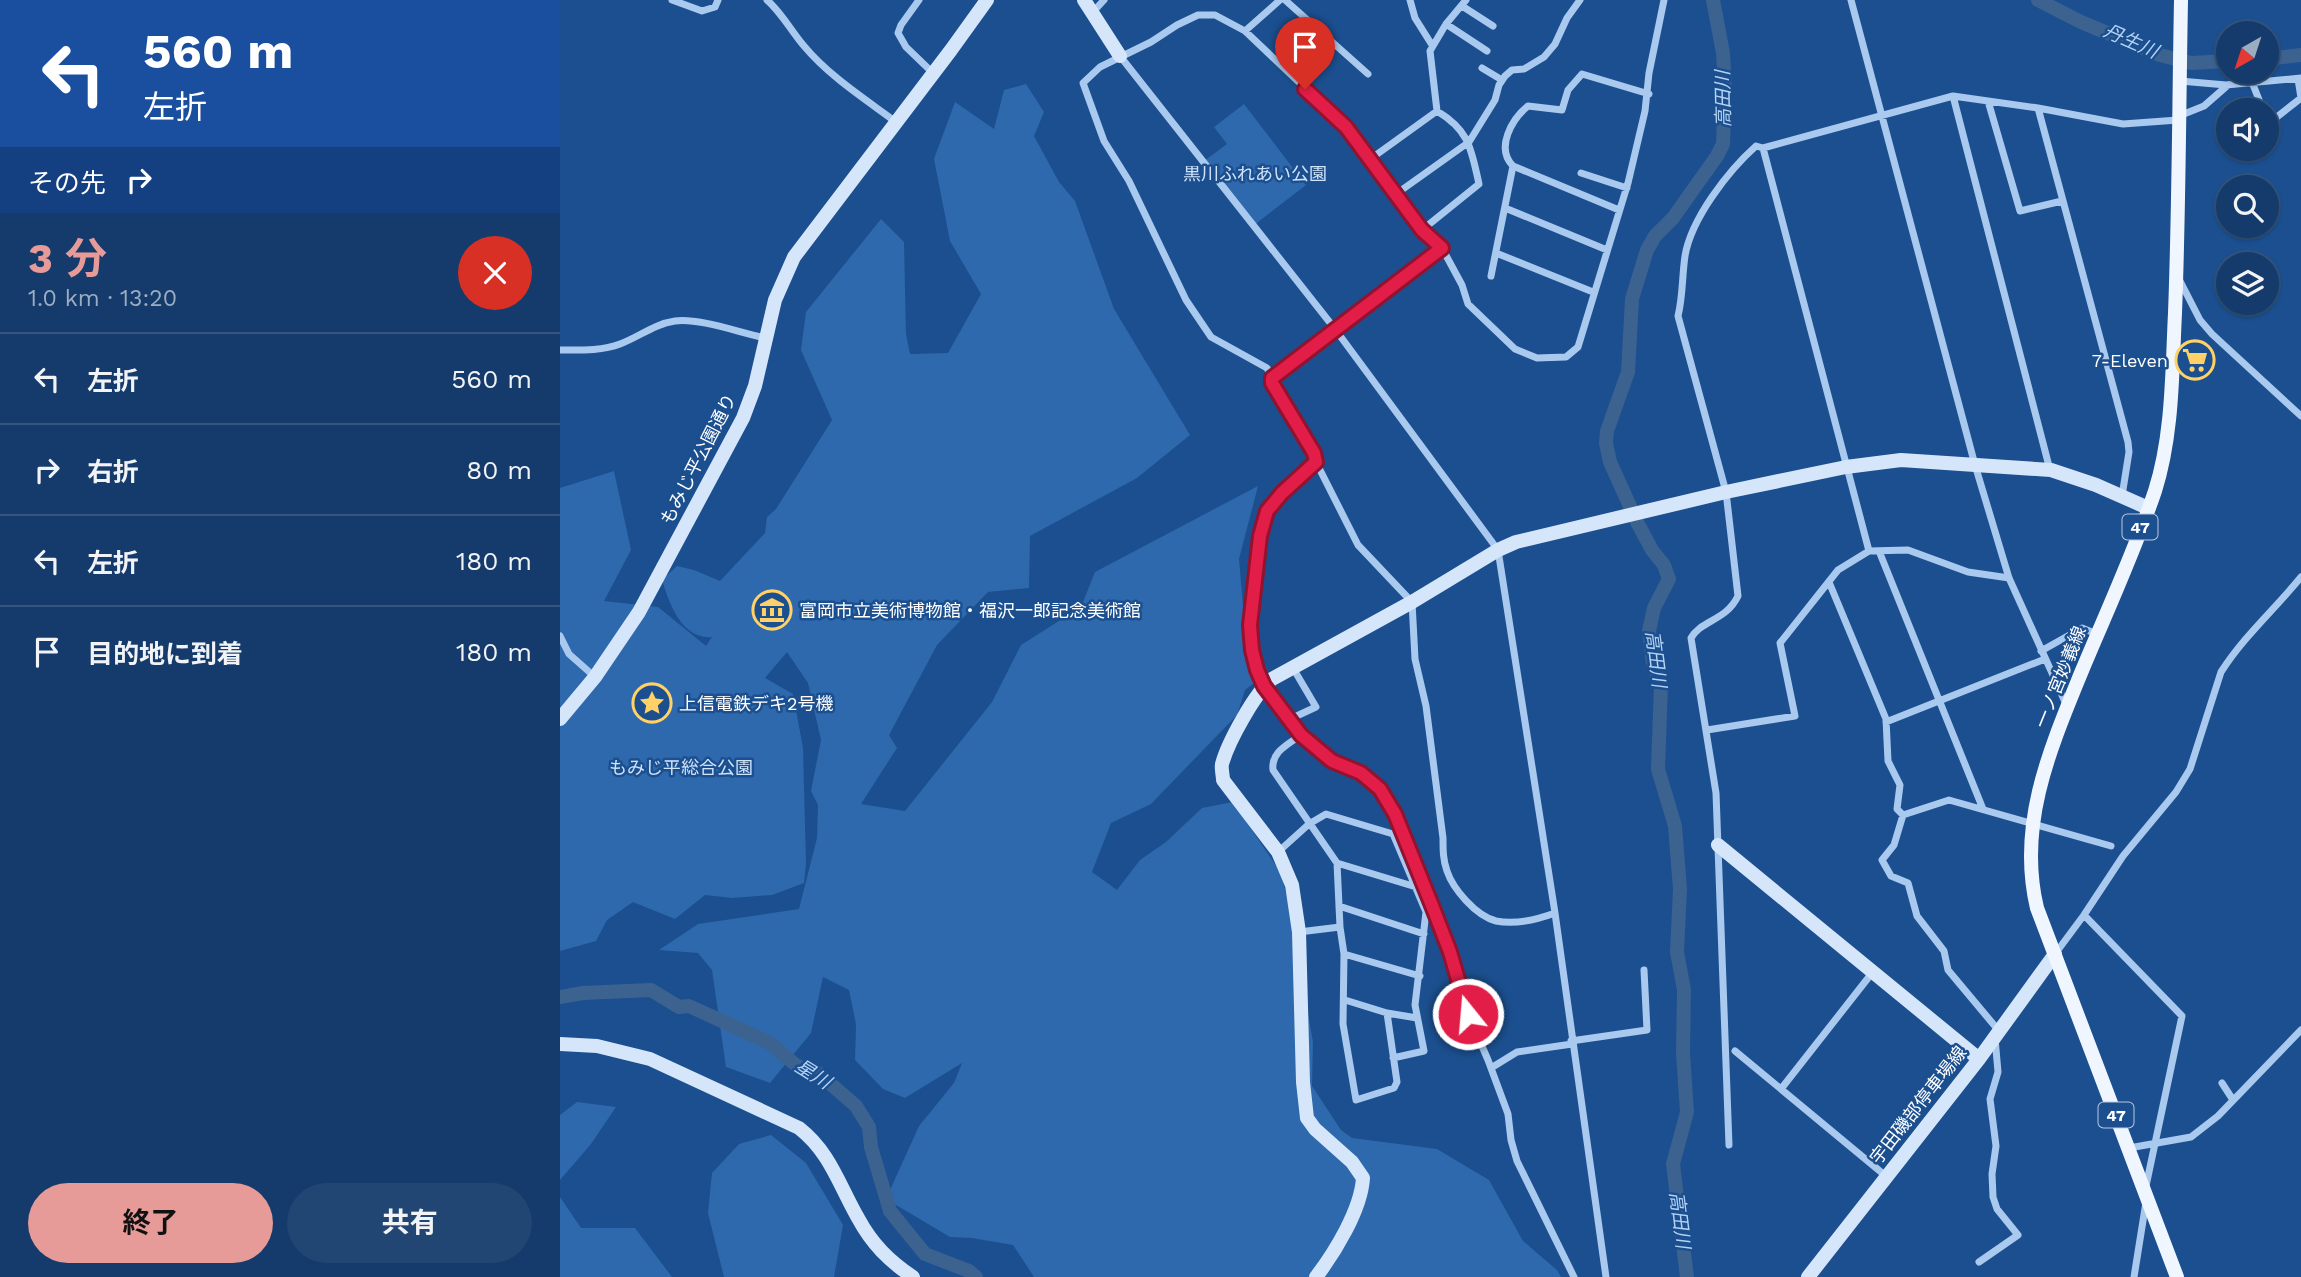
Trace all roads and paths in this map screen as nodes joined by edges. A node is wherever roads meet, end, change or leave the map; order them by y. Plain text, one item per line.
1 (672, 0) edge
2 (718, 0) edge
3 (767, 0) edge
4 (919, 0) edge
5 (987, 0) edge
6 (1084, 0) edge
7 (1104, 0) edge
8 (1282, 0) edge
9 (1410, 0) edge
10 (1580, 0) edge
11 (1664, 0) edge
12 (1851, 0) edge
13 (2181, 0) edge
14 (1464, 3) edge
15 (1093, 12) junction
16 (1447, 24) junction
17 (1493, 26) dead end
18 (1245, 31) junction
19 (1432, 45) junction
20 (1487, 51) dead end
21 (1121, 56) junction
22 (1482, 68) dead end
23 (933, 73) junction
24 (1368, 74) dead end
25 (2179, 78) junction
26 (2300, 78) edge
27 (1502, 80) junction
28 (2279, 80) edge
29 (2216, 82) edge
30 (2229, 84) edge
31 (1649, 94) junction
32 (1953, 96) junction
33 (2301, 98) edge
34 (1988, 101) junction
35 (2038, 108) junction
36 (1437, 111) junction
37 (1883, 115) junction
38 (2279, 115) edge
39 (2178, 118) junction
40 (896, 123) junction
41 (1469, 142) junction
42 (1763, 148) junction
43 (1369, 160) junction
44 (1513, 166) junction
45 (1581, 173) dead end
46 (1626, 188) junction
47 (1396, 194) junction
48 (2062, 201) junction
49 (1506, 208) junction
50 (1619, 210) junction
51 (1422, 230) junction
52 (1442, 248) junction
53 (1607, 250) junction
54 (1496, 253) junction
55 (2176, 274) junction
56 (1491, 276) dead end
57 (1593, 292) junction
58 (1335, 329) junction
59 (767, 338) junction
60 (560, 350) edge
61 (1272, 378) junction
62 (2301, 416) edge
63 (1316, 462) junction
64 (1975, 465) junction
65 (1846, 467) junction
66 (2051, 470) junction
67 (1726, 492) junction
68 (2122, 496) junction
69 (2148, 508) junction
70 (1497, 550) junction
71 (1869, 551) junction
72 (1879, 551) junction
73 (2301, 576) edge
74 (2009, 578) junction
75 (1829, 582) junction
76 (1412, 602) junction
77 (2098, 634) junction
78 (560, 636) edge
79 (2043, 655) junction
80 (1293, 668) junction
81 (595, 677) junction
82 (1264, 686) junction
83 (1940, 701) junction
84 (2067, 707) junction
85 (560, 719) edge
86 (1289, 720) junction
87 (1886, 722) junction
88 (1707, 730) junction
89 (1301, 735) junction
90 (1983, 809) junction
91 (1903, 815) junction
92 (2032, 823) junction
93 (1309, 824) junction
94 (1718, 845) junction
95 (2110, 846) dead end
96 (1278, 852) junction
97 (1337, 863) junction
98 (1416, 887) junction
99 (1339, 905) junction
100 (1555, 913) junction
101 (2084, 915) junction
102 (1340, 927) junction
103 (1299, 932) junction
104 (1424, 934) junction
105 (1344, 954) junction
106 (2055, 954) junction
107 (1644, 970) dead end
108 (1872, 973) junction
109 (1419, 976) junction
110 (1345, 1000) junction
111 (1387, 1013) junction
112 (1417, 1018) junction
113 (2301, 1030) edge
114 (1997, 1034) junction
115 (1571, 1043) junction
116 (560, 1044) edge
117 (1735, 1051) dead end
118 (1393, 1058) junction
119 (1979, 1059) junction
120 (1491, 1068) junction
121 (2222, 1083) dead end
122 (1781, 1089) junction
123 (2233, 1100) junction
124 (2155, 1143) junction
125 (1729, 1145) dead end
126 (2129, 1148) junction
127 (1887, 1177) junction
128 (2146, 1194) junction
129 (1979, 1262) dead end
130 (913, 1277) edge
131 (1316, 1277) edge
132 (1574, 1277) edge
133 (1606, 1277) edge
134 (1808, 1277) edge
135 (2134, 1277) edge
136 (2177, 1277) edge

1 - 2 street
3 - 40 street
4 - 23 street
5 - 23 street, もみじ平公園通り
6 - 15 street
7 - 15 street
8 - 18 street
8 - 24 street
9 - 19 street
10 - 27 street
11 - 31 street
12 - 37 street
13 - 25 main road, 47
14 - 16 street
14 - 17 street
15 - 21 street
16 - 19 street
16 - 20 street
18 - 21 street
18 - 43 street
19 - 36 street
21 - 58 street
21 - 61 street
22 - 27 street
23 - 40 street, もみじ平公園通り
25 - 29 street
25 - 39 main road, 一ノ宮妙義線 / 47
26 - 28 street
26 - 33 street
27 - 41 street
30 - 39 street
31 - 44 street
31 - 46 street
32 - 34 street
32 - 37 street
32 - 66 street
33 - 38 street
34 - 35 street
34 - 48 street
35 - 39 street
35 - 48 street
36 - 41 street
36 - 43 street
37 - 42 street
37 - 64 street
39 - 55 main road, 一ノ宮妙義線 / 47
40 - 59 street, もみじ平公園通り
41 - 47 street
41 - 51 street
42 - 65 street
42 - 67 street
43 - 47 street
44 - 49 street
44 - 50 street
45 - 46 street
46 - 50 street
47 - 51 street
48 - 68 street
49 - 53 street
49 - 54 street
50 - 53 street
51 - 52 street
52 - 57 street
52 - 58 street
53 - 57 street
54 - 56 street
54 - 57 street
55 - 62 street
55 - 69 main road, 一ノ宮妙義線 / 47
58 - 61 street
58 - 70 street
59 - 60 street
59 - 81 street, もみじ平公園通り
61 - 63 street
63 - 76 street
63 - 82 street
64 - 65 street
64 - 66 street
64 - 74 street
65 - 67 street
65 - 71 street
66 - 68 street
67 - 70 street
67 - 88 street
68 - 69 street
69 - 77 main road, 一ノ宮妙義線 / 47
70 - 76 street
70 - 100 street
71 - 72 street
71 - 75 street
72 - 74 street
72 - 83 street
73 - 101 street
74 - 79 street
75 - 87 street
75 - 88 street
76 - 80 street
76 - 100 street
77 - 79 street
77 - 84 main road, 一ノ宮妙義線 / 47
78 - 81 street
79 - 83 street
79 - 84 street
80 - 82 street
80 - 86 street
81 - 85 street, もみじ平公園通り
82 - 86 street
82 - 96 street
83 - 87 street
83 - 90 street
84 - 92 main road, 一ノ宮妙義線 / 47
86 - 89 street
87 - 91 street
88 - 94 street
89 - 93 street
89 - 120 street
90 - 91 street
90 - 92 street
91 - 114 street
92 - 95 street
92 - 106 main road, 一ノ宮妙義線 / 47
93 - 96 street
93 - 97 street
93 - 98 street
94 - 108 street
94 - 125 street
96 - 103 street
97 - 98 street
97 - 99 street
98 - 104 street
99 - 102 street
99 - 104 street
100 - 115 street
101 - 106 street
101 - 124 street
102 - 103 street
102 - 105 street
103 - 131 street
104 - 109 street
105 - 109 street
105 - 110 street
106 - 114 street, 宇田磯部停車場線
106 - 126 main road, 一ノ宮妙義線 / 47
107 - 115 street
108 - 119 street
108 - 122 street
109 - 112 street
110 - 111 street
110 - 118 street
111 - 112 street
111 - 118 street
112 - 118 street
113 - 123 street
114 - 119 street, 宇田磯部停車場線
114 - 129 street
115 - 120 street
115 - 133 street
116 - 130 street
117 - 122 street
119 - 127 street, 宇田磯部停車場線
120 - 132 street
121 - 123 street
122 - 127 street
123 - 124 street
124 - 126 street
124 - 128 street
126 - 128 main road, 一ノ宮妙義線 / 47
127 - 134 street, 宇田磯部停車場線
128 - 135 street
128 - 136 main road, 一ノ宮妙義線 / 47

